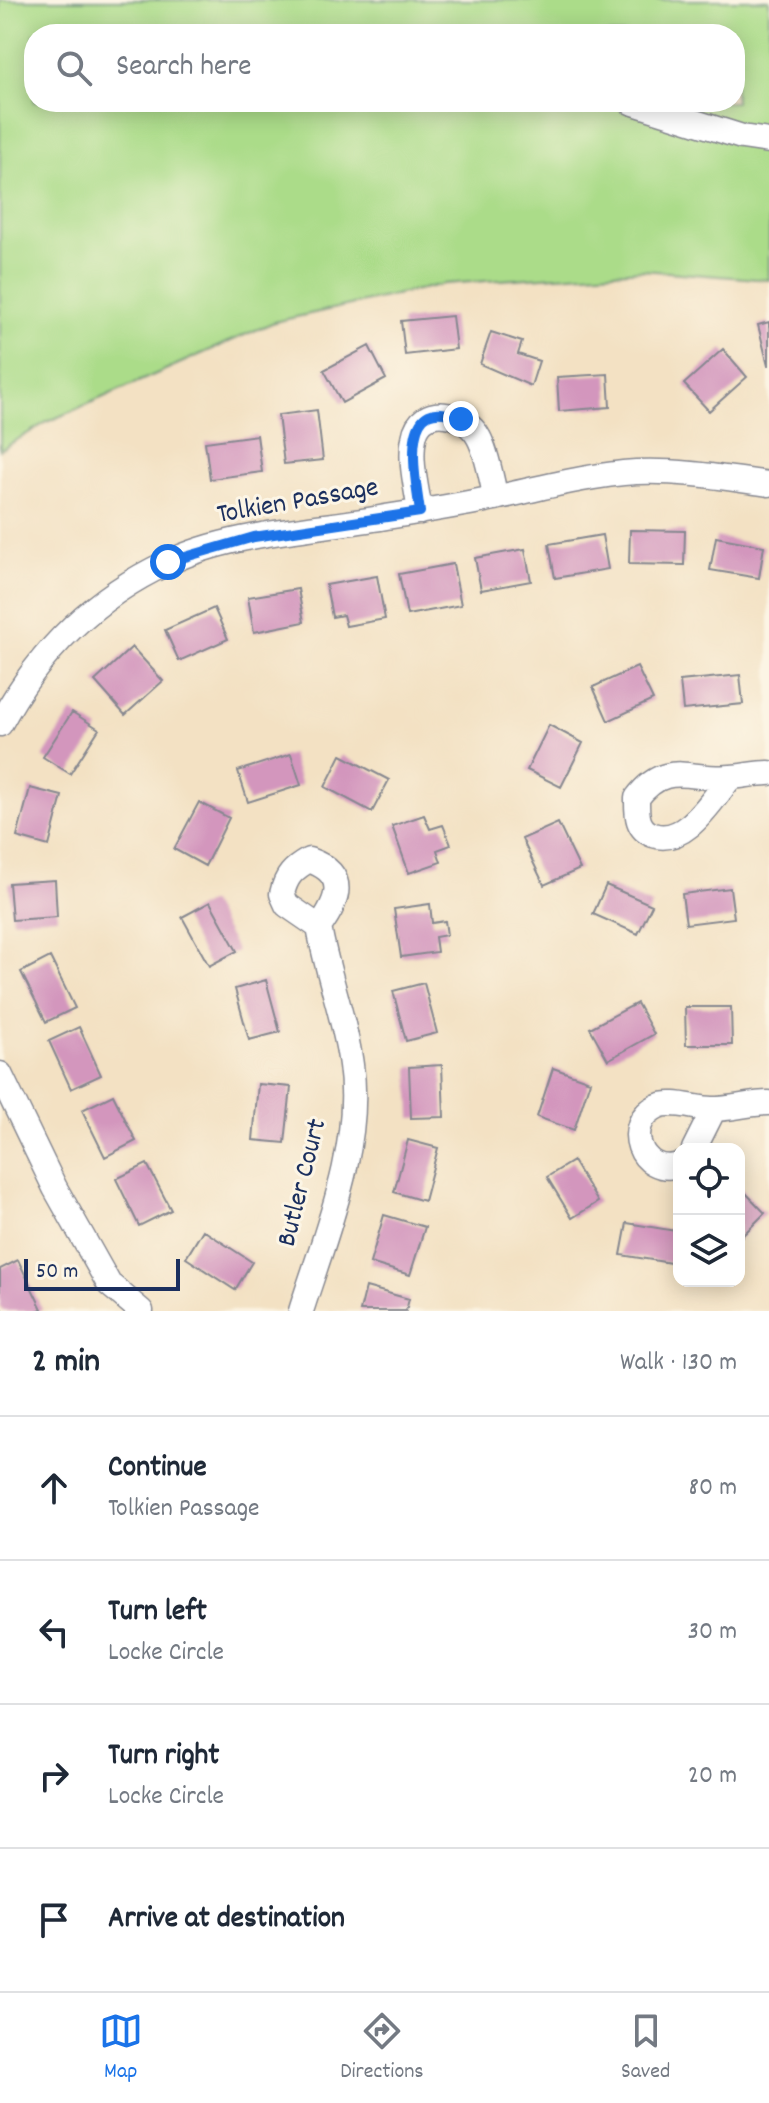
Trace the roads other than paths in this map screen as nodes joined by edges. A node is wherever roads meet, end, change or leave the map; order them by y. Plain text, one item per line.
1 (663, 112) edge
2 (769, 141) edge
3 (769, 484) edge
4 (496, 498) junction
5 (420, 512) junction
6 (0, 724) edge
7 (769, 773) edge
8 (731, 777) dead end
9 (319, 927) dead end
10 (0, 1074) edge
11 (769, 1103) edge
12 (714, 1109) junction
13 (697, 1143) edge
14 (673, 1167) edge
15 (141, 1311) edge
16 (301, 1311) edge

1 - 2 street
3 - 4 street, Tolkien Passage
4 - 5 street, Tolkien Passage
4 - 5 street
5 - 6 street, Tolkien Passage
7 - 8 street
9 - 16 street, Butler Court
10 - 15 street
11 - 12 street
12 - 13 street
12 - 14 street

